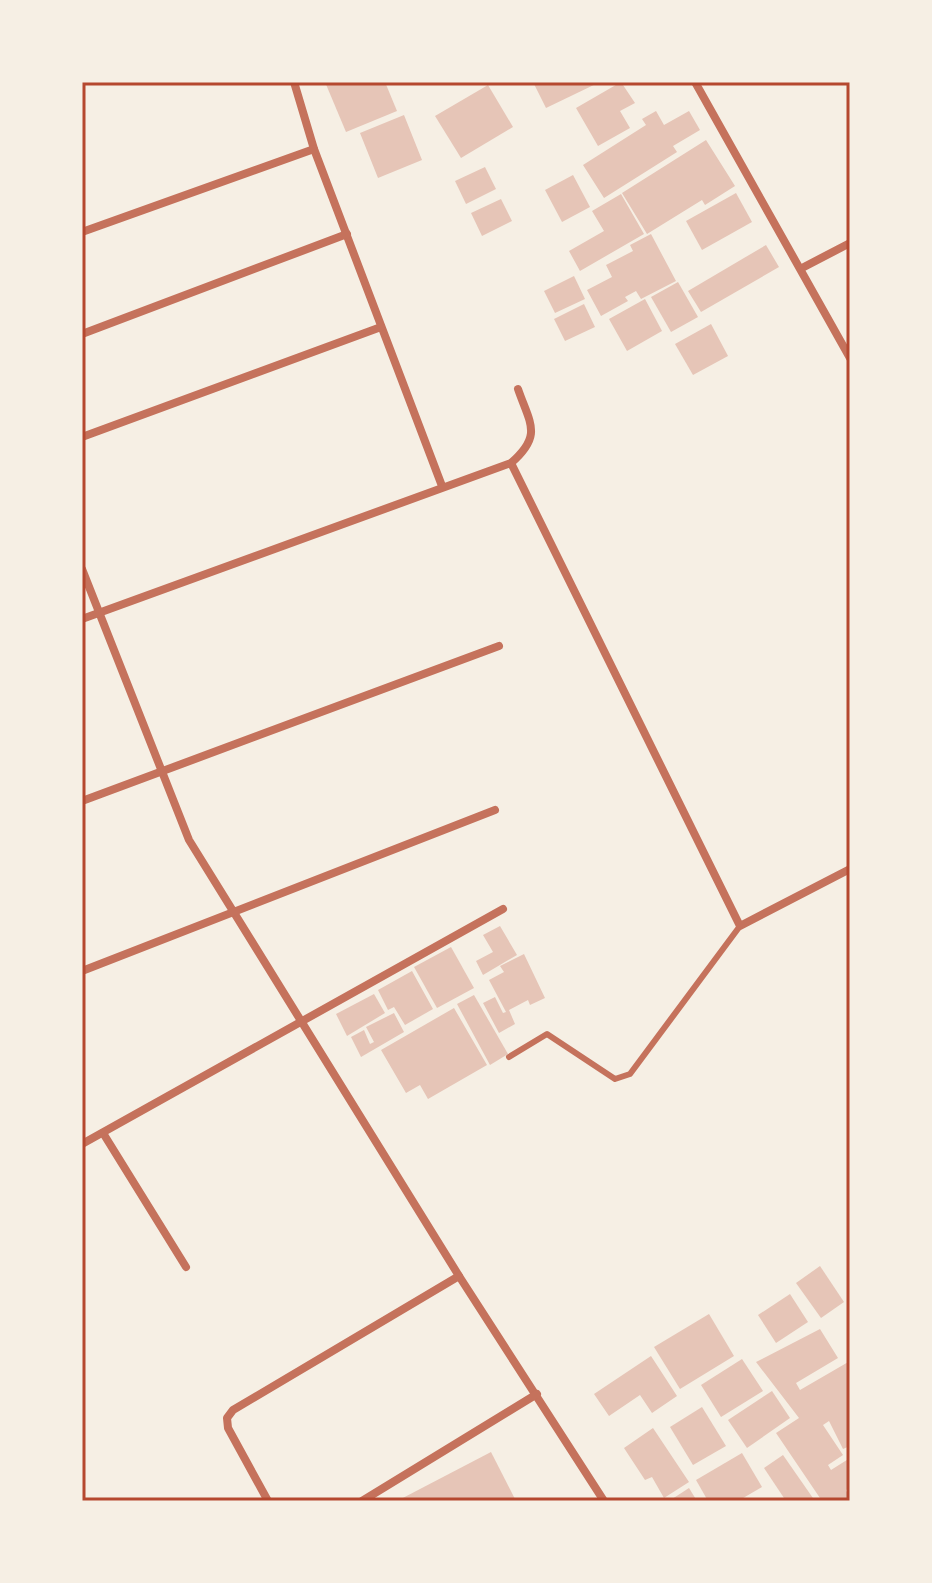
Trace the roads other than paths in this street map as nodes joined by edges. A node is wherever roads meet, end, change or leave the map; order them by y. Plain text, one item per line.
1 (294, 82) edge
2 (695, 82) edge
3 (314, 149) junction
4 (82, 232) edge
5 (347, 234) junction
6 (850, 243) edge
7 (802, 268) junction
8 (381, 327) junction
9 (82, 334) edge
10 (850, 358) edge
11 (518, 389) dead end
12 (82, 437) edge
13 (511, 463) junction
14 (442, 486) junction
15 (82, 569) edge
16 (98, 613) junction
17 (82, 619) edge
18 (499, 646) dead end
19 (162, 773) junction
20 (82, 801) edge
21 (495, 810) dead end
22 (850, 869) edge
23 (503, 909) dead end
24 (234, 911) junction
25 (740, 926) junction
26 (82, 971) edge
27 (303, 1019) junction
28 (509, 1057) dead end
29 (103, 1133) junction
30 (82, 1144) edge
31 (186, 1267) dead end
32 (459, 1276) junction
33 (537, 1394) junction
34 (268, 1501) edge
35 (362, 1501) edge
36 (604, 1501) edge

1 - 3 street
2 - 7 street
3 - 4 street
3 - 5 street
5 - 8 street
5 - 9 street
6 - 7 street
7 - 10 street
8 - 12 street
8 - 14 street
11 - 13 street
13 - 14 street
13 - 25 street
14 - 16 street
15 - 16 street
16 - 17 street
16 - 19 street
18 - 19 street
19 - 20 street
19 - 24 street
21 - 24 street
22 - 25 street
23 - 27 street
24 - 26 street
24 - 27 street
25 - 28 lane
27 - 29 street
27 - 32 street
29 - 30 street
29 - 31 street
32 - 33 street
32 - 34 street
33 - 35 street
33 - 36 street

